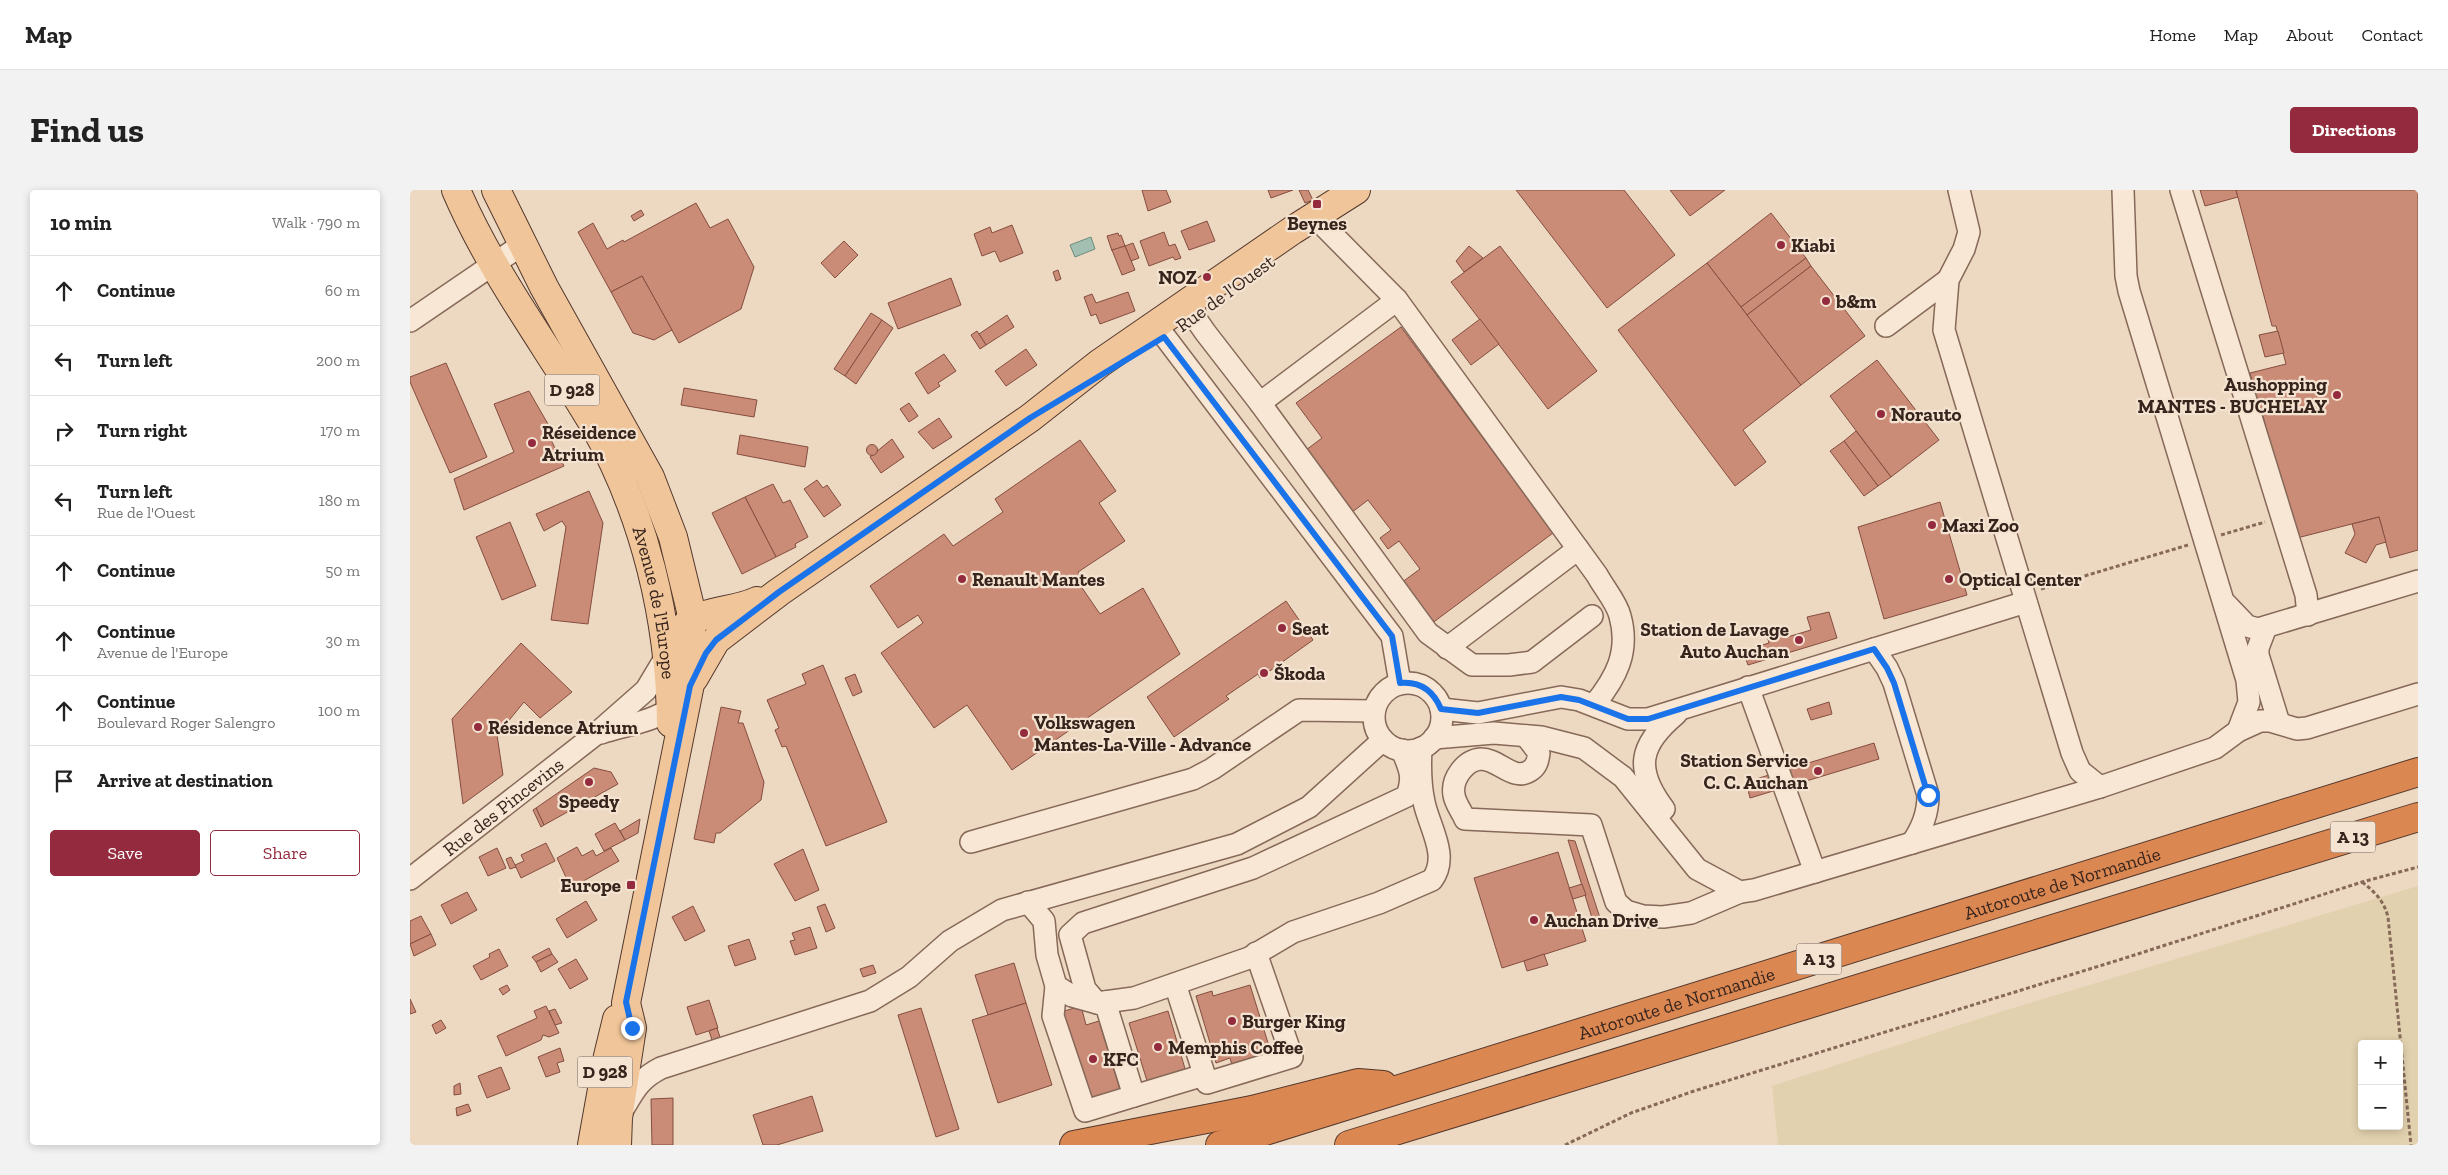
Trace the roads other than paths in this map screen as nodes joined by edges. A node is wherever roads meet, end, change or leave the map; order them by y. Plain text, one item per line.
1 (456, 190) edge
2 (496, 190) edge
3 (1959, 190) edge
4 (2123, 190) edge
5 (2181, 190) edge
6 (1331, 208) edge
7 (523, 244) junction
8 (494, 264) junction
9 (1948, 280) junction
10 (1397, 300) junction
11 (1194, 307) junction
12 (410, 321) edge
13 (1886, 326) dead end
14 (1160, 331) junction
15 (1260, 403) junction
16 (1578, 550) junction
17 (682, 569) junction
18 (2418, 580) edge
19 (779, 592) junction
20 (2024, 596) junction
21 (2223, 601) junction
22 (658, 603) junction
23 (744, 607) junction
24 (2308, 615) junction
25 (1592, 616) dead end
26 (2266, 627) junction
27 (695, 631) junction
28 (1447, 648) junction
29 (1874, 649) junction
30 (667, 655) junction
31 (1400, 683) junction
32 (1748, 687) junction
33 (2418, 694) edge
34 (671, 699) junction
35 (1594, 705) junction
36 (1686, 706) junction
37 (1441, 709) junction
38 (1374, 711) junction
39 (2279, 723) junction
40 (2238, 730) junction
41 (596, 734) junction
42 (1526, 736) junction
43 (1383, 740) junction
44 (1419, 745) junction
45 (2418, 772) edge
46 (2100, 787) junction
47 (1415, 799) junction
48 (2418, 817) edge
49 (1674, 838) junction
50 (971, 842) dead end
51 (1912, 843) junction
52 (1815, 872) junction
53 (410, 879) edge
54 (1740, 892) junction
55 (1028, 902) junction
56 (1256, 953) junction
57 (1175, 984) junction
58 (1056, 986) junction
59 (626, 1002) junction
60 (1101, 1003) junction
61 (1204, 1075) junction
62 (1407, 1087) junction
63 (1134, 1096) junction
64 (1457, 1112) junction
65 (618, 1118) junction
66 (592, 1145) edge
67 (617, 1145) edge
68 (1074, 1145) edge
69 (1220, 1145) edge
70 (1349, 1145) edge
71 (1402, 1145) edge

1 - 8 main road, Avenue de l'Europe / D 928
2 - 7 main road, Avenue de l'Europe / D 928
3 - 9 street
4 - 21 street
5 - 24 street
6 - 10 street
6 - 11 main road, Rue de l'Ouest
7 - 8 street
7 - 17 main road, Avenue de l'Europe / D 928
8 - 12 street
8 - 22 main road, Avenue de l'Europe / D 928
9 - 13 street
9 - 20 street
10 - 15 street
10 - 16 street
11 - 14 main road, Rue de l'Ouest
11 - 15 street
14 - 19 main road, Rue de l'Ouest
14 - 31 street
15 - 28 street
16 - 28 street
16 - 35 street
17 - 23 main road
17 - 27 main road, Avenue de l'Europe / D 928
18 - 24 street
19 - 23 main road
19 - 27 main road
20 - 29 street
20 - 46 street
21 - 26 street
21 - 40 street
22 - 27 main road
22 - 30 main road, Avenue de l'Europe / D 928
23 - 27 main road
24 - 26 street
25 - 28 street
26 - 39 street
27 - 30 main road
27 - 34 main road, Avenue de l'Europe / D 928
29 - 32 street
29 - 51 street
30 - 34 main road, Avenue de l'Europe / D 928
31 - 37 street
31 - 38 street
32 - 36 street
32 - 52 street
33 - 39 street
34 - 41 street, Rue des Pincevins
34 - 41 street
34 - 59 main road, Avenue de l'Europe / D 928
35 - 36 street
35 - 37 street
36 - 49 street
37 - 44 street
38 - 43 street
38 - 50 street
39 - 40 street
40 - 46 street
41 - 53 street, Rue des Pincevins
42 - 44 street
42 - 49 street
42 - 54 street
43 - 44 street
43 - 55 street
44 - 47 street
45 - 62 highway, Autoroute de Normandie / A 13
46 - 51 street
47 - 56 street
47 - 60 street
48 - 64 highway, A 13
49 - 54 street
51 - 52 street
52 - 54 street
55 - 58 street
55 - 65 street
56 - 57 street
56 - 61 street
57 - 60 street
57 - 61 street
58 - 60 street
58 - 63 street
59 - 65 main road, D 928
59 - 66 main road, D 928
60 - 63 street
61 - 63 street
62 - 68 highway
62 - 69 highway, Autoroute de Normandie / A 13
64 - 70 highway, A 13
64 - 71 highway
65 - 67 main road, D 928

